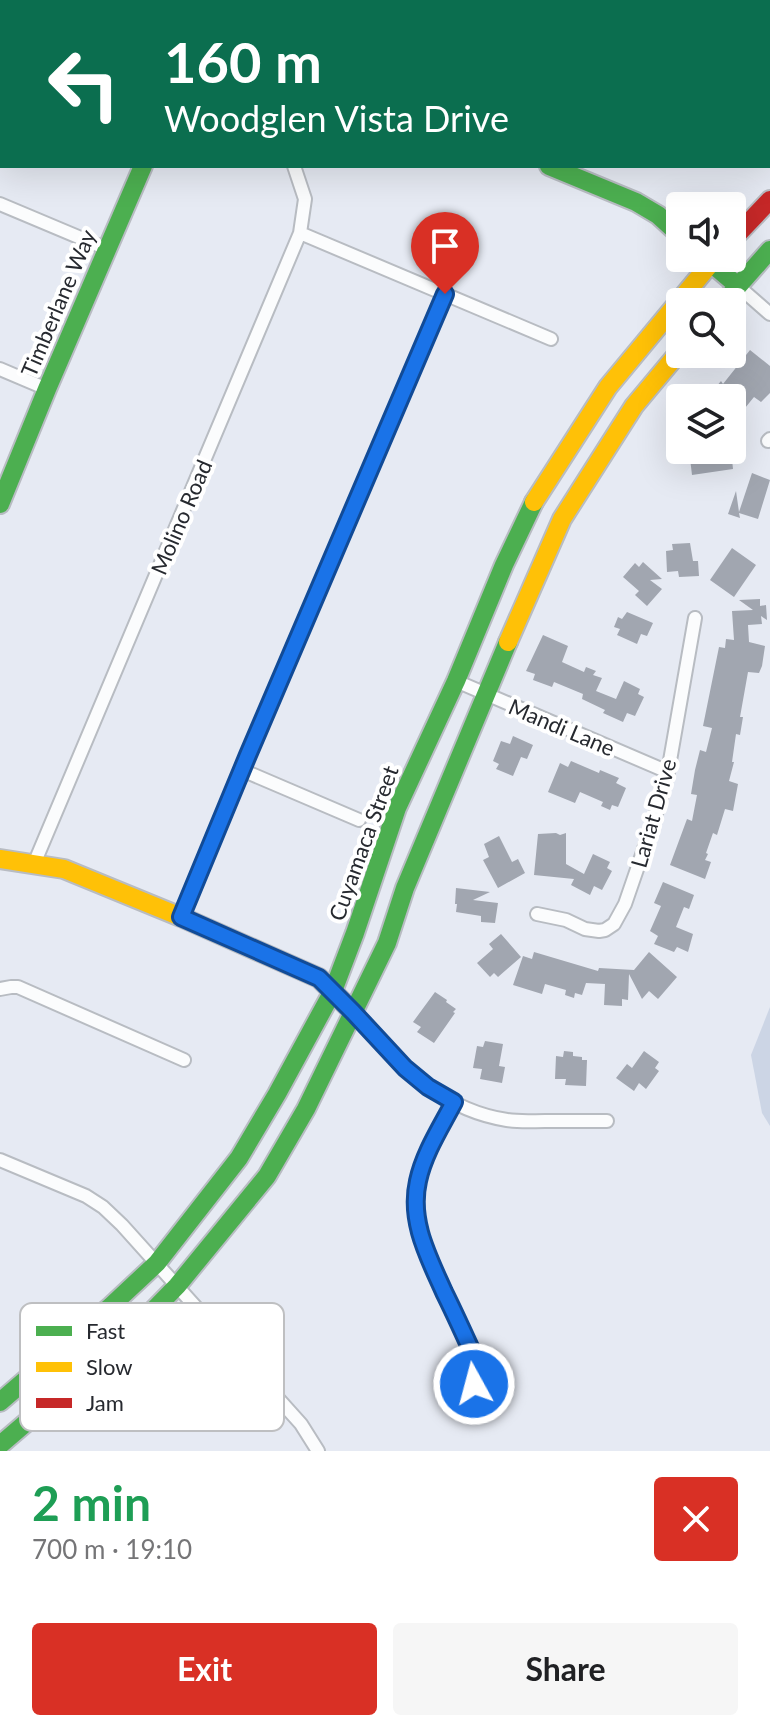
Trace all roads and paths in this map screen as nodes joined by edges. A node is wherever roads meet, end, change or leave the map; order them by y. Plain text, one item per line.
1 (142, 168) edge
2 (295, 168) edge
3 (554, 168) edge
4 (770, 200) edge
5 (0, 204) edge
6 (666, 222) edge
7 (746, 225) edge
8 (300, 233) junction
9 (107, 249) junction
10 (770, 250) edge
11 (700, 272) edge
12 (723, 272) edge
13 (738, 286) junction
14 (445, 294) junction
15 (770, 314) edge
16 (551, 339) dead end
17 (666, 368) edge
18 (0, 369) edge
19 (47, 389) junction
20 (0, 504) edge
21 (695, 618) dead end
22 (456, 681) junction
23 (487, 694) junction
24 (242, 770) junction
25 (668, 772) junction
26 (359, 820) dead end
27 (0, 859) edge
28 (34, 864) junction
29 (537, 914) dead end
30 (181, 917) junction
31 (0, 989) edge
32 (333, 991) junction
33 (353, 1012) junction
34 (184, 1060) dead end
35 (454, 1102) junction
36 (607, 1121) dead end
37 (0, 1160) edge
38 (157, 1263) junction
39 (177, 1286) junction
40 (114, 1303) edge
41 (160, 1303) edge
42 (192, 1303) edge
43 (474, 1384) dead end
44 (20, 1385) edge
45 (0, 1402) edge
46 (284, 1405) edge
47 (20, 1428) edge
48 (0, 1445) edge
49 (318, 1451) edge

1 - 9 main road, Timberlane Way
2 - 8 street, Molino Road
3 - 6 main road
4 - 7 main road
5 - 9 street
8 - 14 street
8 - 28 street, Molino Road
9 - 19 main road, Timberlane Way
10 - 13 main road
11 - 22 main road, Cuyamaca Street
12 - 13 main road
13 - 15 street
14 - 16 street
14 - 24 street
17 - 23 main road
18 - 19 street
19 - 20 main road, Timberlane Way
21 - 25 street, Lariat Drive
22 - 23 street, Mandi Lane
22 - 32 main road, Cuyamaca Street
23 - 25 street, Mandi Lane
23 - 33 main road
24 - 26 street
24 - 30 street
25 - 29 street, Lariat Drive
27 - 28 main road
28 - 30 main road
30 - 32 main road
31 - 34 street
32 - 33 main road
32 - 38 main road, Cuyamaca Street
33 - 35 street
33 - 39 main road
35 - 36 street
35 - 43 street
37 - 38 street
38 - 39 street
38 - 40 main road, Cuyamaca Street
39 - 41 main road
39 - 42 street
44 - 45 main road, Cuyamaca Street
46 - 49 street
47 - 48 main road

